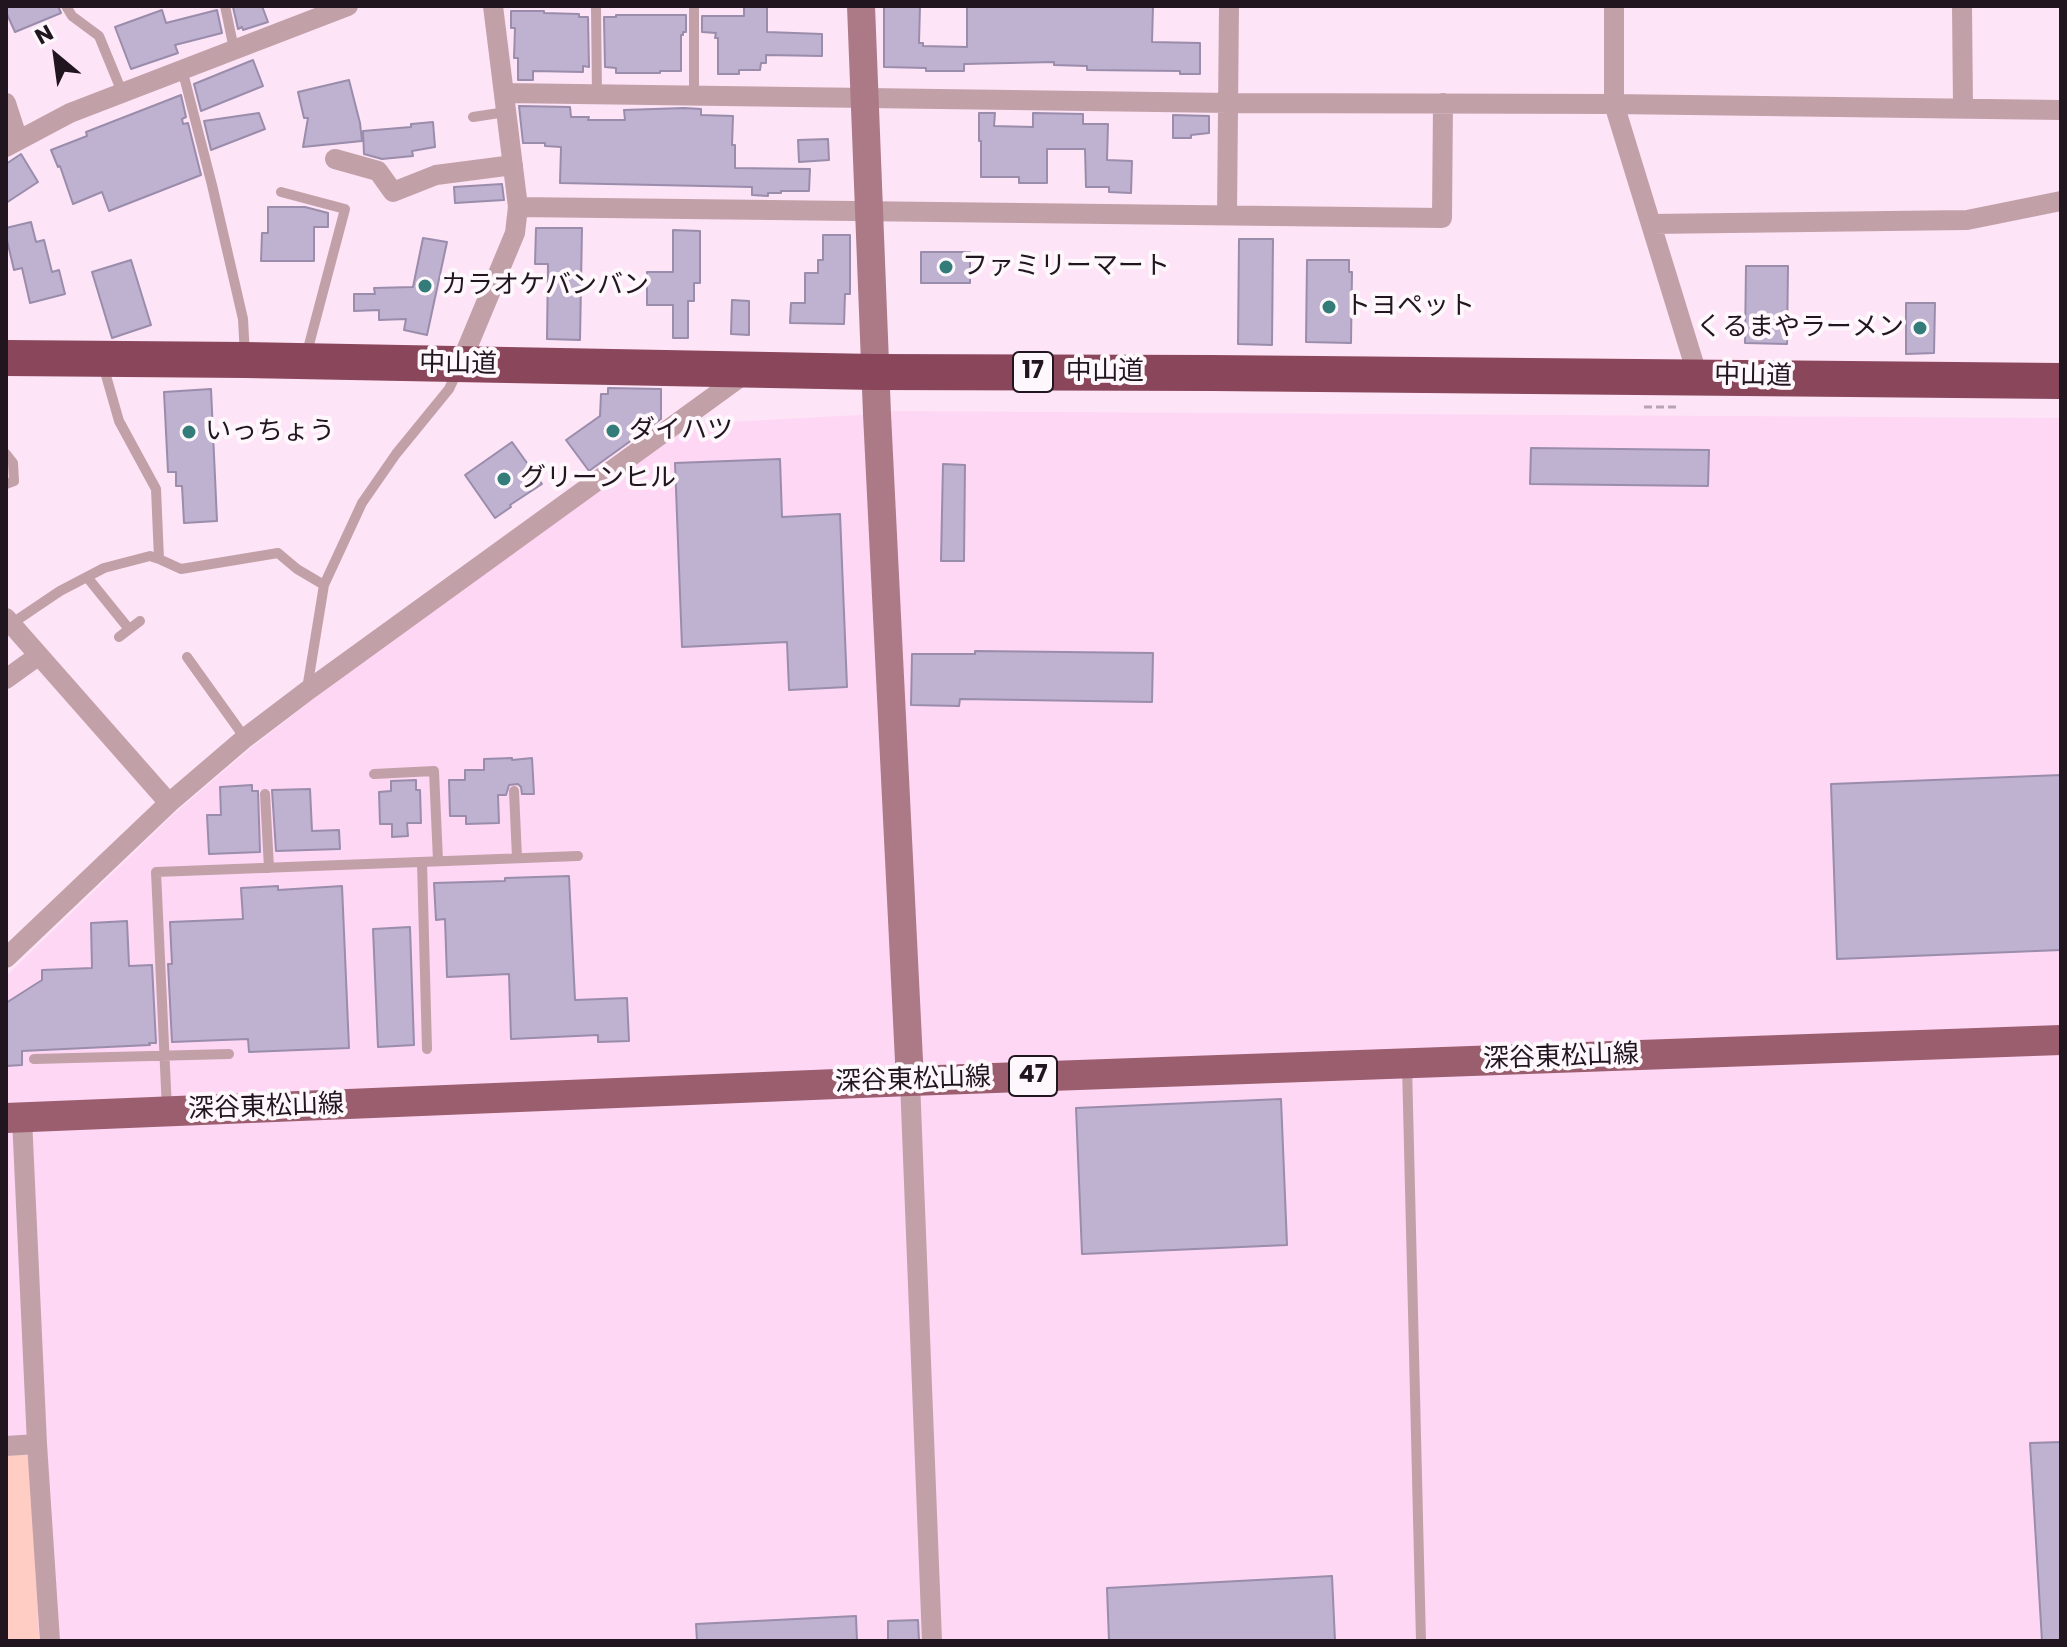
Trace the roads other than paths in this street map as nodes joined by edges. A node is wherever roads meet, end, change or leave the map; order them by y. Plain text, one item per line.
1 (66, 6) edge
2 (225, 6) edge
3 (348, 6) edge
4 (493, 6) edge
5 (596, 6) edge
6 (694, 6) edge
7 (861, 6) edge
8 (1229, 6) edge
9 (1614, 6) edge
10 (1962, 6) edge
11 (234, 49) junction
12 (182, 69) junction
13 (122, 92) junction
14 (597, 95) junction
15 (694, 96) junction
16 (863, 97) junction
17 (506, 102) junction
18 (6, 103) edge
19 (1229, 103) junction
20 (1443, 103) junction
21 (1614, 104) junction
22 (1963, 108) junction
23 (2061, 110) edge
24 (473, 117) dead end
25 (12, 144) edge
26 (335, 159) dead end
27 (513, 165) junction
28 (281, 192) dead end
29 (2061, 201) edge
30 (518, 207) junction
31 (870, 212) junction
32 (1227, 215) junction
33 (1651, 224) junction
34 (6, 358) edge
35 (101, 360) junction
36 (245, 360) junction
37 (304, 362) junction
38 (460, 365) junction
39 (750, 370) junction
40 (875, 372) junction
41 (1698, 377) junction
42 (2061, 381) edge
43 (6, 454) edge
44 (6, 484) edge
45 (159, 559) junction
46 (87, 577) junction
47 (324, 585) junction
48 (8, 621) edge
49 (140, 621) dead end
50 (129, 629) junction
51 (119, 637) dead end
52 (38, 656) junction
53 (187, 657) dead end
54 (6, 679) edge
55 (307, 691) junction
56 (245, 738) junction
57 (374, 774) dead end
58 (514, 791) dead end
59 (265, 794) dead end
60 (169, 803) junction
61 (578, 856) dead end
62 (517, 858) junction
63 (438, 861) junction
64 (422, 862) junction
65 (269, 868) junction
66 (6, 958) edge
67 (2061, 1040) edge
68 (427, 1049) dead end
69 (229, 1054) dead end
70 (165, 1056) junction
71 (34, 1059) dead end
72 (1407, 1063) junction
73 (910, 1081) junction
74 (167, 1112) junction
75 (14, 1118) edge
76 (37, 1444) junction
77 (6, 1446) edge
78 (50, 1641) edge
79 (932, 1641) edge
80 (1421, 1641) edge

1 - 13 lane
2 - 11 lane
3 - 11 street
4 - 17 street
5 - 14 lane
6 - 15 lane
7 - 16 street
8 - 19 street
9 - 21 street
10 - 22 street
11 - 12 street
12 - 13 street
12 - 36 lane
13 - 25 street
14 - 15 street
14 - 17 street
15 - 16 street
16 - 19 street
16 - 31 street
17 - 24 lane
17 - 27 street
18 - 25 street
19 - 20 street
19 - 32 street
20 - 21 street
20 - 32 street
21 - 22 street
21 - 33 street
22 - 23 street
26 - 27 street
27 - 30 street
28 - 37 lane
29 - 33 street
30 - 31 street
30 - 38 street
31 - 32 street
31 - 40 street
33 - 41 street
34 - 35 highway, 中山道 / 17
35 - 36 highway, 中山道 / 17
35 - 45 lane
36 - 37 highway, 中山道 / 17
37 - 38 highway, 中山道 / 17
38 - 39 highway, 中山道 / 17
38 - 47 lane
39 - 40 highway, 中山道 / 17
39 - 55 street
40 - 41 highway, 中山道 / 17
40 - 73 street
41 - 42 highway, 中山道 / 17
43 - 44 lane
45 - 46 lane
45 - 47 lane
46 - 48 lane
46 - 50 lane
47 - 55 lane
48 - 52 street
49 - 50 lane
50 - 51 lane
52 - 54 street
52 - 60 street
53 - 56 lane
55 - 56 street
56 - 60 street
57 - 63 lane
58 - 62 lane
59 - 65 lane
60 - 66 street
61 - 62 lane
62 - 63 lane
63 - 64 lane
64 - 65 lane
64 - 68 lane
65 - 70 lane
67 - 72 main road, 深谷東松山線 / 47
69 - 70 lane
70 - 71 lane
70 - 74 lane
72 - 73 main road, 深谷東松山線 / 47
72 - 80 lane
73 - 74 main road, 深谷東松山線 / 47
73 - 79 street
74 - 75 main road, 深谷東松山線 / 47
75 - 76 street
76 - 77 street
76 - 78 street

